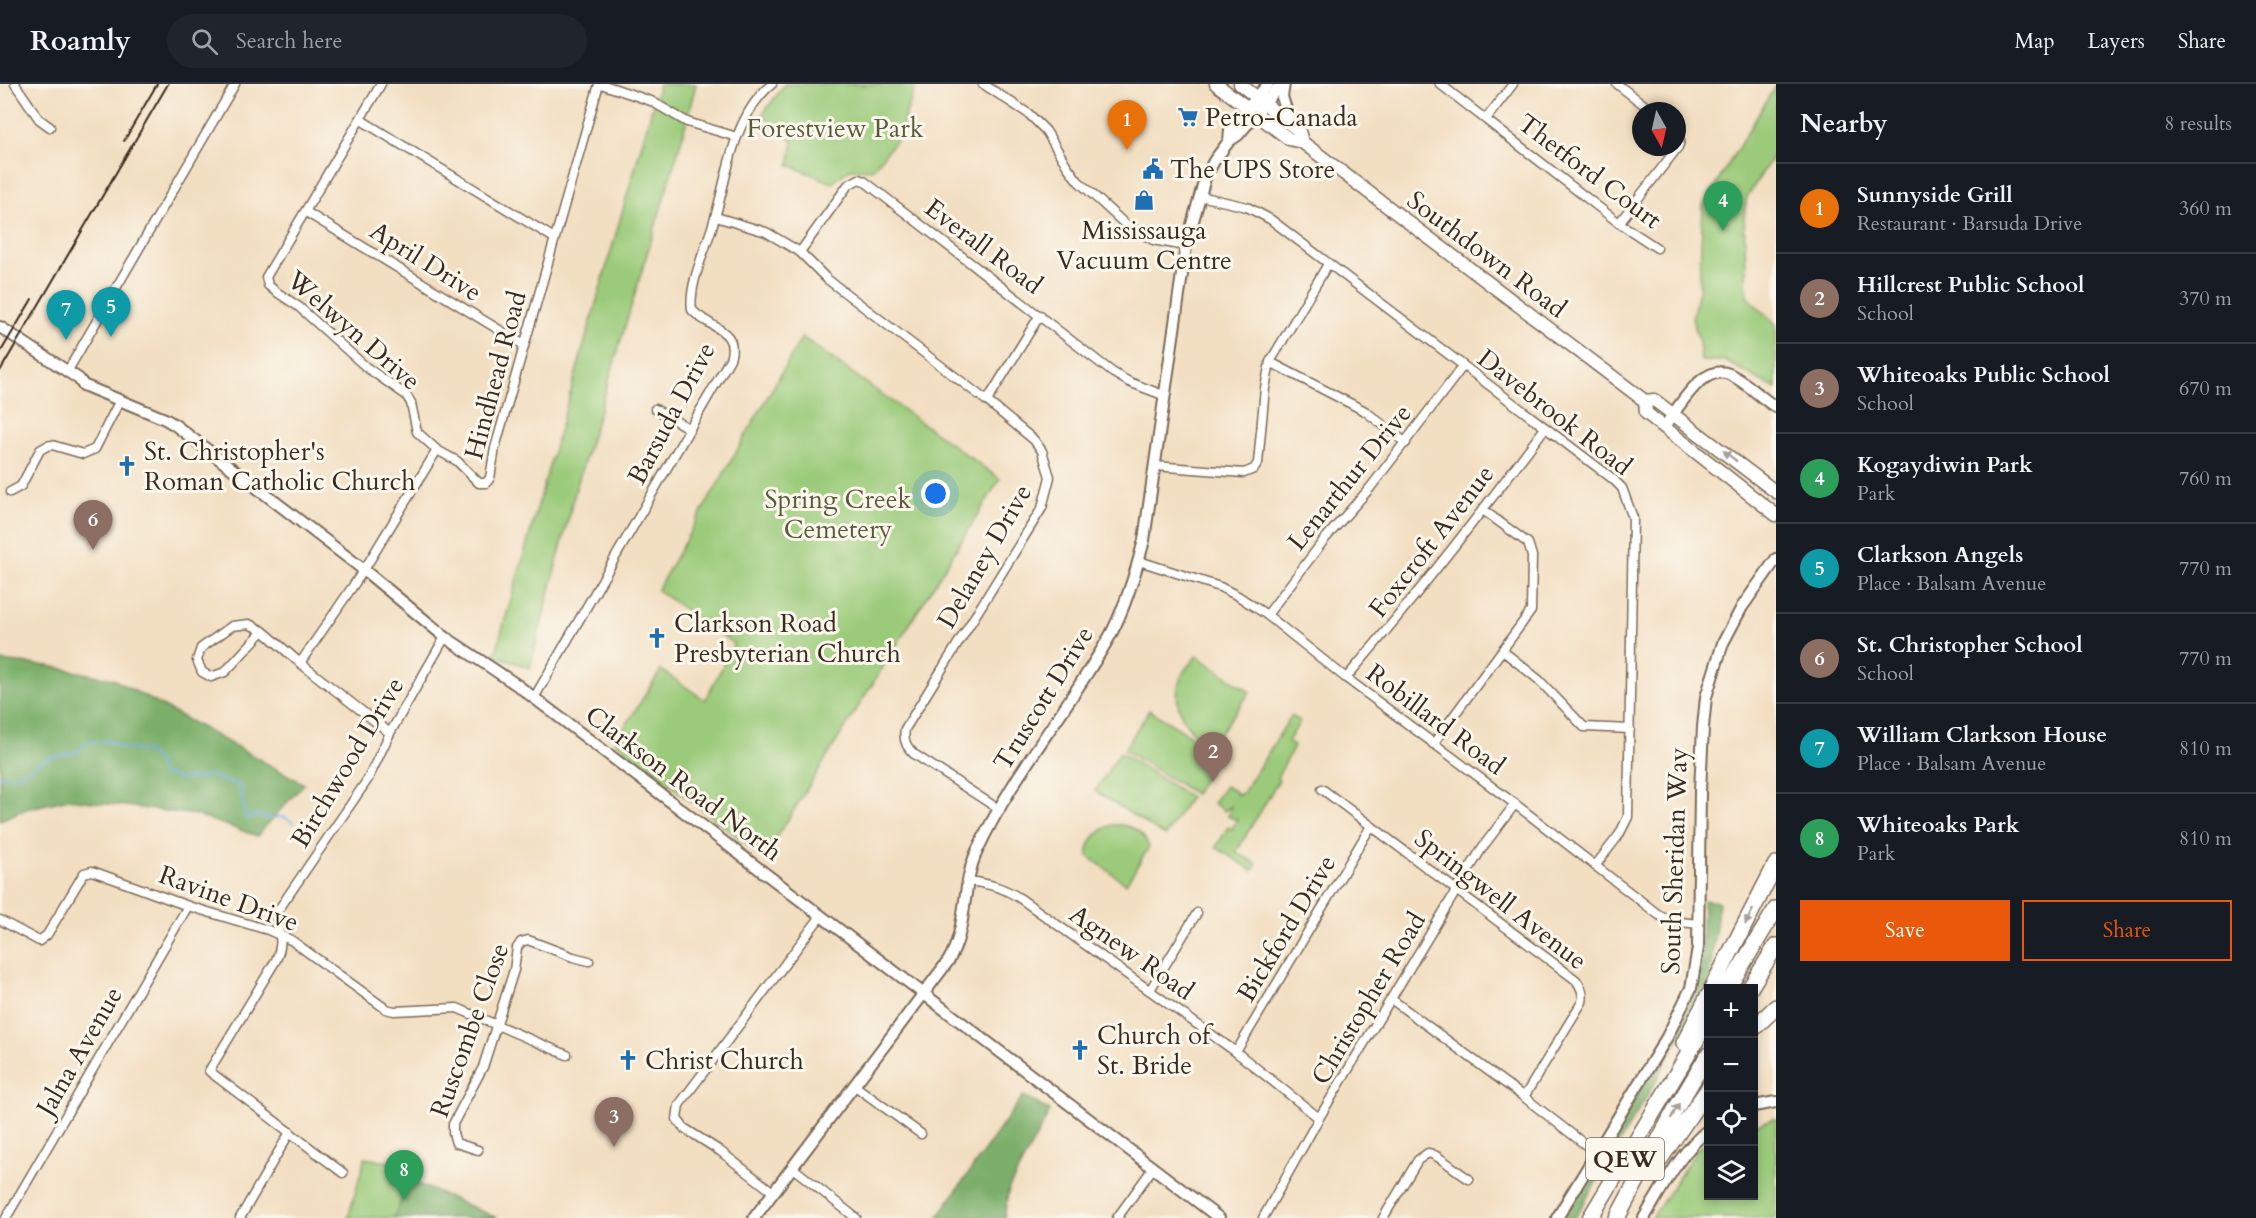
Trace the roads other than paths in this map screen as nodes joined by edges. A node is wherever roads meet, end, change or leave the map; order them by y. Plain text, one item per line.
1 (15, 84) edge
2 (235, 84) edge
3 (381, 84) edge
4 (600, 84) edge
5 (772, 84) edge
6 (983, 84) edge
7 (1216, 84) edge
8 (1240, 84) edge
9 (1268, 84) edge
10 (1282, 84) edge
11 (1440, 84) edge
12 (1513, 84) edge
13 (1617, 84) edge
14 (1261, 100) junction
15 (1640, 102) edge
16 (1252, 110) junction
17 (1486, 119) junction
18 (362, 120) junction
19 (1291, 124) junction
20 (50, 127) dead end
21 (737, 137) junction
22 (1302, 142) junction
23 (1671, 156) edge
24 (1200, 196) junction
25 (306, 212) junction
26 (716, 217) junction
27 (1619, 223) junction
28 (554, 238) junction
29 (1186, 246) junction
30 (1657, 248) dead end
31 (800, 252) junction
32 (1328, 264) junction
33 (1040, 315) junction
34 (0, 327) edge
35 (524, 345) junction
36 (1270, 362) junction
37 (1463, 366) junction
38 (67, 372) junction
39 (1163, 395) junction
40 (117, 399) junction
41 (987, 401) junction
42 (1645, 401) junction
43 (1776, 407) edge
44 (656, 409) dead end
45 (1674, 414) junction
46 (1664, 427) junction
47 (1545, 428) junction
48 (690, 429) junction
49 (1406, 443) junction
50 (437, 450) junction
51 (1155, 466) junction
52 (10, 492) dead end
53 (1776, 492) edge
54 (1483, 510) junction
55 (1776, 515) edge
56 (1776, 559) edge
57 (1139, 561) junction
58 (364, 570) junction
59 (1267, 615) junction
60 (263, 631) junction
61 (445, 637) junction
62 (1503, 651) junction
63 (300, 663) junction
64 (1346, 678) junction
65 (534, 698) junction
66 (1630, 729) junction
67 (390, 733) junction
68 (1433, 744) junction
69 (1323, 789) dead end
70 (1515, 804) junction
71 (1000, 810) junction
72 (1371, 826) junction
73 (1776, 864) edge
74 (1595, 866) junction
75 (969, 881) junction
76 (1458, 891) junction
77 (188, 906) junction
78 (1776, 909) edge
79 (1197, 913) dead end
80 (821, 916) junction
81 (0, 920) edge
82 (1699, 924) junction
83 (281, 935) junction
84 (1776, 946) edge
85 (589, 961) dead end
86 (1714, 984) edge
87 (1730, 984) edge
88 (1752, 984) edge
89 (1150, 990) junction
90 (923, 994) junction
91 (1391, 999) junction
92 (1704, 1004) edge
93 (1776, 1007) edge
94 (498, 1024) junction
95 (1758, 1024) edge
96 (1704, 1028) edge
97 (1236, 1052) junction
98 (567, 1055) dead end
99 (1704, 1062) edge
100 (855, 1086) junction
101 (1706, 1092) edge
102 (1524, 1097) junction
103 (1660, 1100) junction
104 (1776, 1102) edge
105 (1758, 1105) edge
106 (1319, 1118) junction
107 (291, 1132) junction
108 (1704, 1133) edge
109 (921, 1134) dead end
110 (478, 1150) dead end
111 (1596, 1153) junction
112 (793, 1168) junction
113 (1154, 1168) junction
114 (344, 1173) dead end
115 (1469, 1179) dead end
116 (773, 1192) junction
117 (6, 1218) edge
118 (240, 1218) edge
119 (754, 1218) edge
120 (856, 1218) edge
121 (1117, 1218) edge
122 (1219, 1218) edge
123 (1263, 1218) edge
124 (1383, 1218) edge
125 (1557, 1218) edge
126 (1590, 1218) edge
127 (1618, 1218) edge
128 (1644, 1218) edge

1 - 20 street
2 - 38 street
3 - 18 street, Welwyn Drive
4 - 21 street
4 - 28 street, Hindhead Road
5 - 21 street, Barsuda Drive
6 - 29 street
7 - 16 main road, Southdown Road
8 - 14 main road, Southdown Road
9 - 14 street, Truscott Drive
10 - 14 street, Truscott Drive
10 - 19 street
11 - 17 street, Thetford Court
12 - 17 street
13 - 15 street
14 - 16 street, Truscott Drive
14 - 19 main road, Southdown Road
16 - 22 main road, Southdown Road
16 - 24 street, Truscott Drive
17 - 27 street, Thetford Court
18 - 25 street, Welwyn Drive
18 - 28 street
19 - 22 main road, Southdown Road
21 - 26 street, Barsuda Drive
22 - 42 main road, Southdown Road
23 - 27 street
24 - 29 street, Truscott Drive
24 - 32 street, Davebrook Road
25 - 35 street, April Drive
25 - 50 street, Welwyn Drive
26 - 31 street, Delaney Drive
26 - 48 street, Barsuda Drive
27 - 30 street, Thetford Court
28 - 35 street, Hindhead Road
29 - 39 street, Truscott Drive
31 - 33 street, Everall Road
31 - 41 street, Delaney Drive
32 - 36 street
32 - 37 street, Davebrook Road
33 - 39 street, Everall Road
33 - 41 street
34 - 38 street, Clarkson Road North
35 - 50 street, Hindhead Road
36 - 49 street
36 - 51 street
37 - 47 street, Davebrook Road
37 - 49 street, Lenarthur Drive
38 - 40 street, Clarkson Road North
39 - 51 street, Truscott Drive
40 - 52 street
40 - 58 street, Clarkson Road North
41 - 71 street, Delaney Drive
42 - 45 main road, Southdown Road
42 - 46 main road, Southdown Road
43 - 45 street
44 - 48 street
45 - 46 street
53 -> 45 main road, Southdown Road
46 - 55 main road, Southdown Road
47 - 54 street, Foxcroft Avenue
47 - 66 street, Davebrook Road
48 - 65 street, Barsuda Drive
49 - 59 street, Lenarthur Drive
50 - 58 street, Hindhead Road
51 - 57 street, Truscott Drive
54 - 62 street
54 - 64 street, Foxcroft Avenue
56 - 82 street, South Sheridan Way
57 - 59 street, Robillard Road
57 - 71 street, Truscott Drive
58 - 61 street, Clarkson Road North
58 - 63 street, Hindhead Road
59 - 64 street, Robillard Road
60 - 60 street
60 - 63 street
61 - 65 street, Clarkson Road North
61 - 67 street, Birchwood Drive
62 - 66 street
62 - 68 street
63 - 67 street
64 - 68 street, Robillard Road
65 - 80 street, Clarkson Road North
66 - 74 street, Davebrook Road
67 - 83 street, Birchwood Drive
68 - 70 street, Robillard Road
69 - 72 street, Springwell Avenue
70 - 74 street, Robillard Road
70 - 76 street, Christopher Road
71 - 75 street, Truscott Drive
72 - 76 street, Springwell Avenue
72 - 97 street, Bickford Drive
73 -> 86 highway
74 - 82 street, Robillard Road
75 - 89 street, Agnew Road
75 - 90 street, Truscott Drive
76 - 91 street, Christopher Road
76 - 102 street, Springwell Avenue
77 - 81 street, Ravine Drive
77 - 83 street, Ravine Drive
77 - 117 street, Jalna Avenue
78 - 87 highway
79 - 89 street
80 - 90 street, Clarkson Road North
80 - 116 street
82 - 111 street, South Sheridan Way
83 - 94 street, Ravine Drive
83 - 107 street, Birchwood Drive
84 - 88 highway
85 - 94 street, Ruscombe Close
89 - 97 street, Agnew Road
90 - 100 street, Truscott Drive
90 - 113 street, Clarkson Road North
91 - 102 street
91 - 106 street, Christopher Road
92 - 103 highway
93 - 95 highway
94 - 98 street, Ravine Drive
94 - 110 street, Ruscombe Close
96 - 103 highway, QEW
97 - 106 street, Agnew Road
127 -> 99 highway, QEW
100 - 109 street
100 - 112 street, Truscott Drive
101 - 127 highway
102 - 111 street
103 - 126 highway, QEW
104 - 105 street
106 - 123 street, Christopher Road
107 - 114 street, Birchwood Drive
107 - 118 street
108 - 128 street
111 - 125 street, South Sheridan Way
112 - 116 street, Truscott Drive
112 - 120 street
113 - 121 street
113 - 122 street, Clarkson Road North
115 - 124 street
116 - 119 street, Truscott Drive

